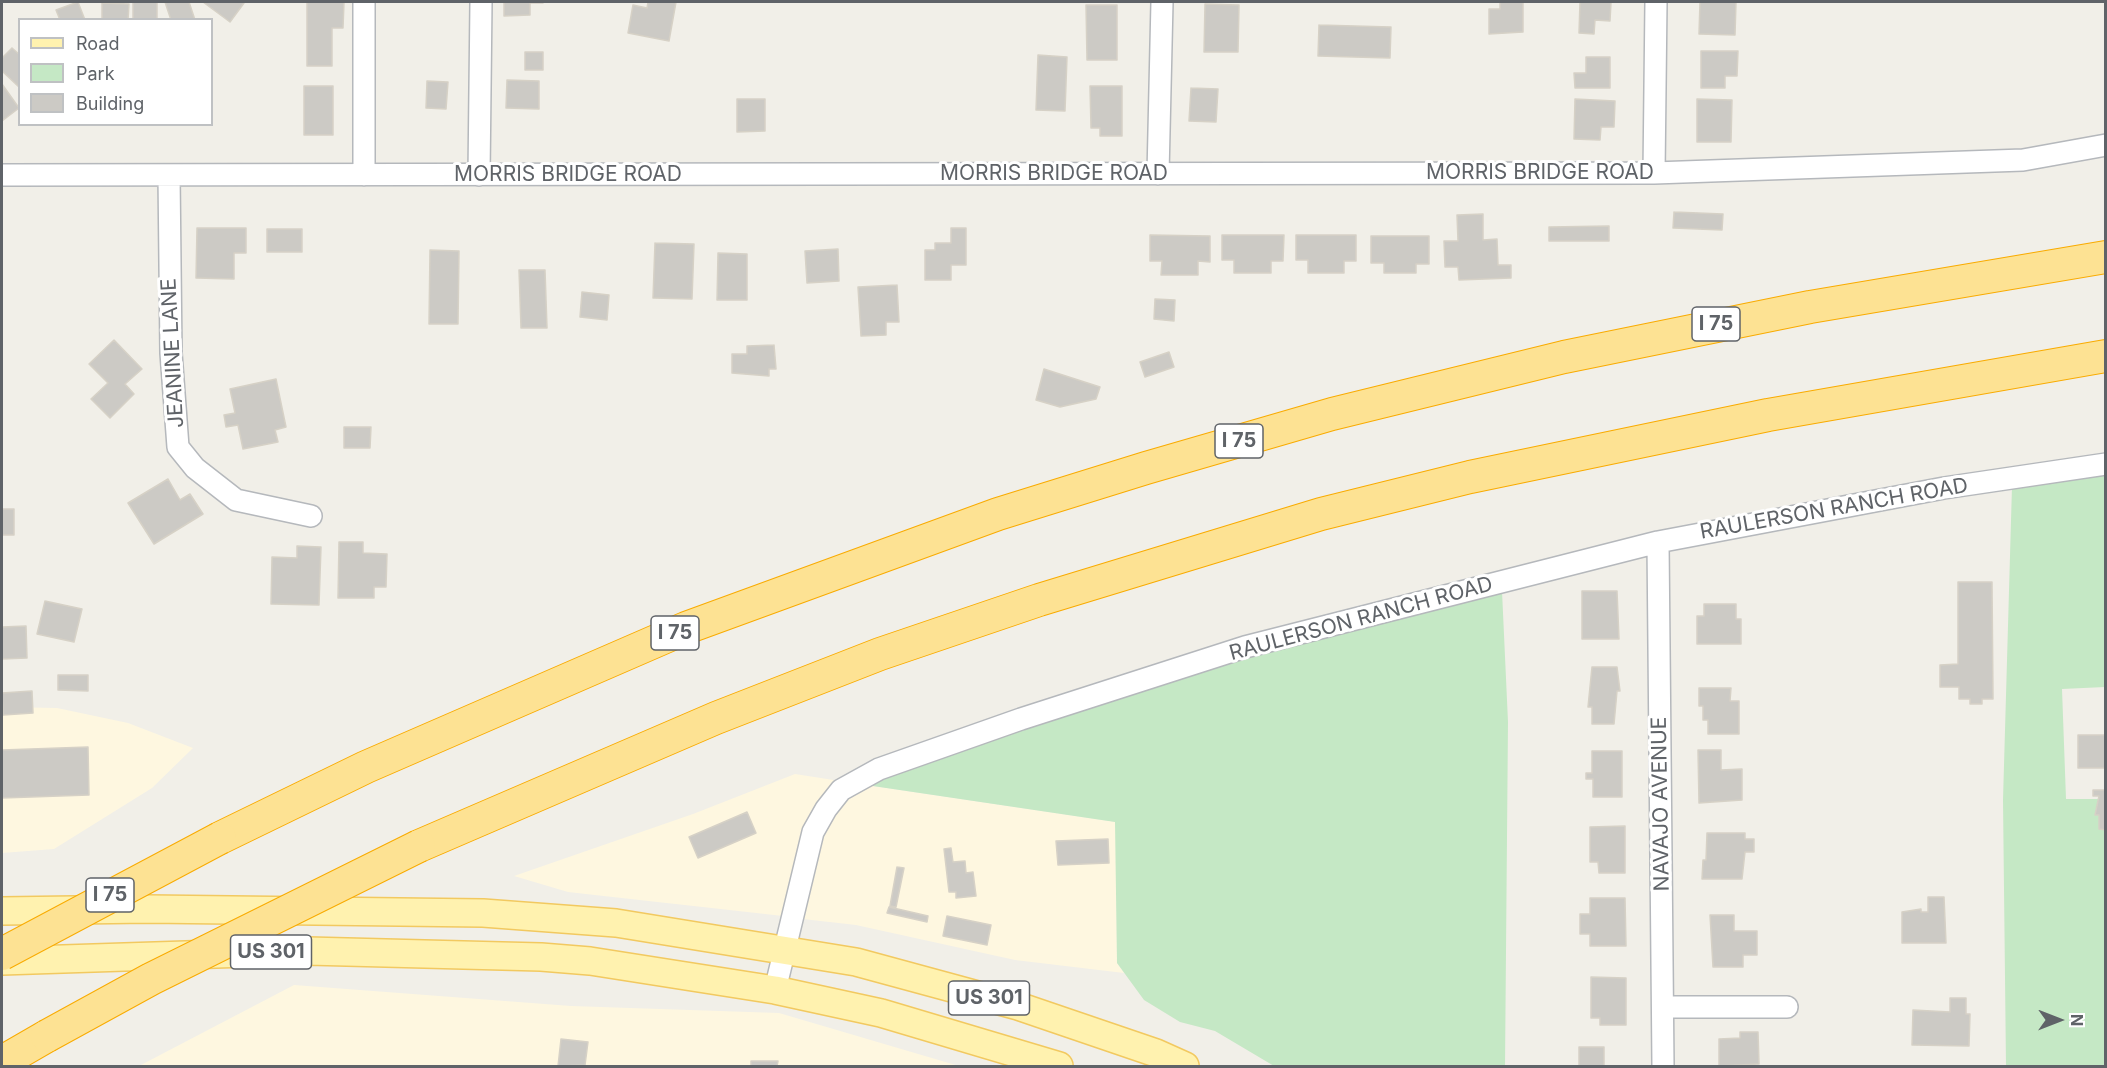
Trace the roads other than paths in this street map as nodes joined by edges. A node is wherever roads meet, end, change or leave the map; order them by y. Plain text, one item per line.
1 (364, 2) edge
2 (481, 2) edge
3 (1162, 2) edge
4 (1656, 2) edge
5 (2106, 145) edge
6 (1654, 173) junction
7 (1158, 174) junction
8 (2, 175) edge
9 (169, 175) junction
10 (364, 175) junction
11 (479, 175) junction
12 (2106, 257) edge
13 (2106, 356) edge
14 (2106, 464) edge
15 (311, 516) dead end
16 (1658, 542) junction
17 (2, 911) edge
18 (786, 950) junction
19 (2, 954) edge
20 (2, 962) edge
21 (775, 990) junction
22 (1663, 1007) junction
23 (1787, 1007) dead end
24 (2, 1062) edge
25 (1059, 1066) edge
26 (1185, 1066) edge
27 (1663, 1066) edge

1 - 10 street
2 - 11 street
3 - 7 street
4 - 6 street
5 - 6 street, MORRIS BRIDGE ROAD
6 - 7 street, MORRIS BRIDGE ROAD
7 - 11 street, MORRIS BRIDGE ROAD
8 - 9 street, MORRIS BRIDGE ROAD
9 - 10 street, MORRIS BRIDGE ROAD
9 - 15 street, JEANINE LANE
10 - 11 street, MORRIS BRIDGE ROAD
12 - 19 highway, I 75, bridge
13 - 24 highway, bridge
14 - 16 street, RAULERSON RANCH ROAD
16 - 18 street, RAULERSON RANCH ROAD
16 - 22 street, NAVAJO AVENUE
17 - 18 main road, US 301
18 - 21 street, RAULERSON RANCH ROAD
18 - 26 main road, US 301
20 - 21 main road, US 301
21 - 25 main road, US 301
22 - 23 street
22 - 27 street, NAVAJO AVENUE

